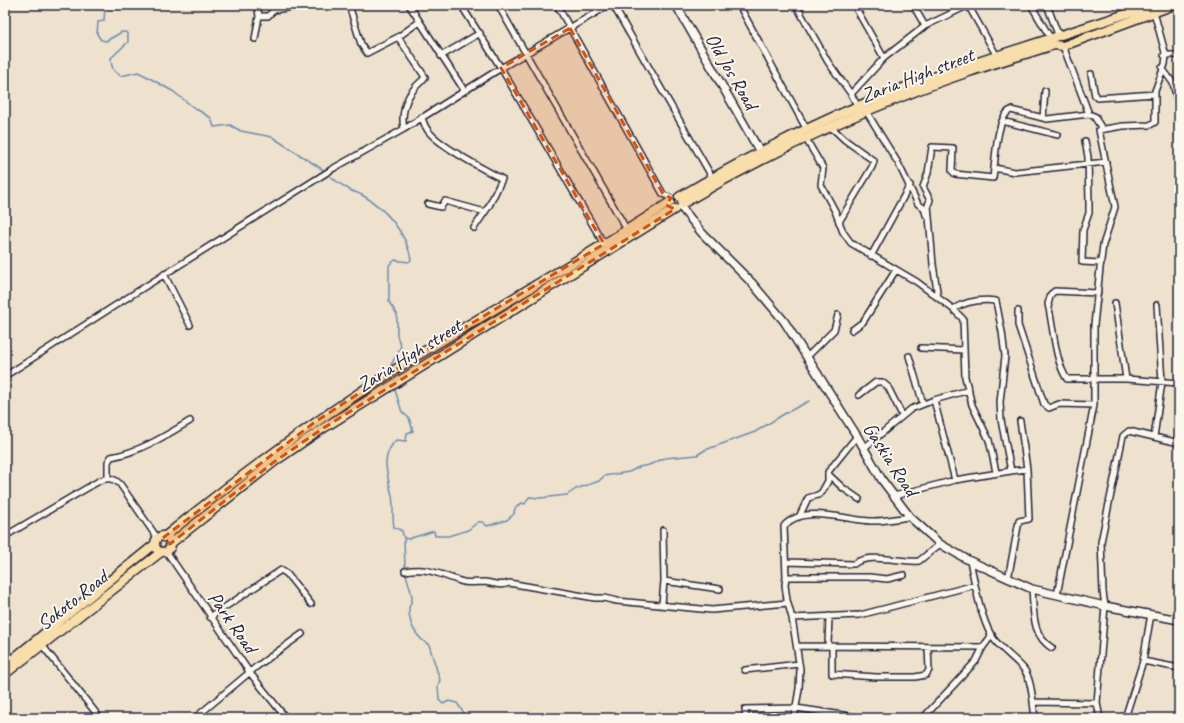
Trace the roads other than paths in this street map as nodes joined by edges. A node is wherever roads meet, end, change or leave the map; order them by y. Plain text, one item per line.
1 (257, 5) edge
2 (305, 5) edge
3 (349, 5) edge
4 (409, 5) edge
5 (461, 5) edge
6 (498, 5) edge
7 (557, 5) edge
8 (609, 5) edge
9 (613, 5) edge
10 (676, 5) edge
11 (739, 5) edge
12 (796, 5) edge
13 (854, 5) edge
14 (913, 5) edge
15 (969, 5) edge
16 (1031, 5) edge
17 (1047, 5) edge
18 (1174, 5) edge
19 (1154, 8) edge
20 (259, 16) junction
21 (420, 22) junction
22 (925, 26) junction
23 (570, 28) junction
24 (480, 33) junction
25 (398, 37) junction
26 (1055, 38) junction
27 (255, 39) dead end
28 (1063, 46) junction
29 (527, 53) junction
30 (1164, 55) junction
31 (1179, 55) edge
32 (440, 56) junction
33 (884, 58) junction
34 (999, 59) junction
35 (501, 68) junction
36 (1162, 68) junction
37 (1091, 74) dead end
38 (464, 90) junction
39 (1044, 91) dead end
40 (851, 94) junction
41 (1155, 94) junction
42 (858, 106) junction
43 (1179, 108) edge
44 (866, 111) junction
45 (1089, 114) junction
46 (422, 117) junction
47 (1043, 118) junction
48 (1002, 121) junction
49 (1179, 122) edge
50 (831, 127) junction
51 (404, 129) junction
52 (808, 130) junction
53 (1099, 130) junction
54 (1058, 135) dead end
55 (1179, 137) edge
56 (806, 139) junction
57 (1085, 141) dead end
58 (760, 152) junction
59 (1106, 162) junction
60 (1087, 164) junction
61 (994, 168) junction
62 (712, 178) junction
63 (910, 184) junction
64 (676, 203) junction
65 (428, 204) dead end
66 (485, 212) junction
67 (839, 222) junction
68 (474, 228) dead end
69 (929, 228) junction
70 (627, 230) junction
71 (604, 244) junction
72 (871, 256) junction
73 (1101, 263) junction
74 (896, 270) junction
75 (164, 274) junction
76 (1098, 292) junction
77 (938, 298) junction
78 (1115, 303) dead end
79 (1157, 305) dead end
80 (953, 309) junction
81 (1018, 312) dead end
82 (838, 315) dead end
83 (190, 325) dead end
84 (852, 330) dead end
85 (921, 348) dead end
86 (964, 350) junction
87 (808, 356) junction
88 (909, 356) dead end
89 (5, 376) edge
90 (1095, 379) junction
91 (1126, 379) junction
92 (1162, 382) junction
93 (1179, 383) edge
94 (368, 387) joint
95 (969, 390) junction
96 (858, 395) dead end
97 (934, 400) junction
98 (923, 404) junction
99 (1094, 405) junction
100 (902, 415) junction
101 (190, 421) dead end
102 (1020, 421) dead end
103 (857, 436) junction
104 (1154, 437) junction
105 (1179, 443) edge
106 (864, 448) junction
107 (1027, 469) junction
108 (1011, 471) junction
109 (996, 472) junction
110 (830, 476) junction
111 (108, 478) junction
112 (955, 480) junction
113 (894, 496) junction
114 (859, 499) dead end
115 (799, 517) junction
116 (910, 517) junction
117 (663, 530) dead end
118 (5, 536) edge
119 (159, 540) junction
120 (170, 544) junction
121 (940, 544) junction
122 (163, 552) junction
123 (786, 562) junction
124 (970, 562) junction
125 (405, 572) dead end
126 (904, 575) dead end
127 (786, 577) junction
128 (1008, 580) junction
129 (664, 582) junction
130 (975, 585) junction
131 (720, 589) dead end
132 (1032, 589) junction
133 (1057, 595) junction
134 (788, 603) junction
135 (311, 604) dead end
136 (662, 604) junction
137 (1105, 606) junction
138 (1151, 614) junction
139 (829, 616) junction
140 (210, 617) junction
141 (792, 618) junction
142 (1179, 620) edge
143 (302, 634) dead end
144 (992, 635) junction
145 (42, 645) junction
146 (797, 646) junction
147 (830, 646) junction
148 (928, 647) junction
149 (983, 647) junction
150 (1052, 648) dead end
151 (1143, 661) junction
152 (800, 664) junction
153 (5, 665) edge
154 (1179, 668) edge
155 (745, 670) dead end
156 (250, 673) junction
157 (5, 674) edge
158 (1033, 702) junction
159 (1098, 703) junction
160 (796, 708) junction
161 (100, 718) edge
162 (196, 718) edge
163 (286, 718) edge
164 (746, 718) edge
165 (794, 718) edge
166 (862, 718) edge
167 (923, 718) edge
168 (1035, 718) edge
169 (1100, 718) edge
170 (1125, 718) edge

1 - 20 street
2 - 20 street
3 - 25 street
4 - 21 street
5 - 24 street
6 - 29 street
7 - 23 street
8 - 23 street
9 - 62 street
10 - 58 main road, Old Jos Road
11 - 52 street
12 - 40 street
13 - 33 street
14 - 22 street
15 - 22 street
15 - 34 street
16 - 26 street
17 - 26 street
18 - 19 main road, Zaria High street
19 - 26 main road, Zaria High street
19 - 28 main road, Zaria High street
19 - 30 street
20 - 27 street
21 - 25 street
21 - 32 street
22 - 33 street
23 - 29 street
23 - 64 street
24 - 32 street
24 - 35 street
25 - 51 street
26 - 34 main road, Zaria High street
28 - 34 main road, Zaria High street
28 - 45 street
29 - 35 street
29 - 70 street
30 - 31 street
30 - 36 street
32 - 38 street
33 - 40 street
34 - 42 main road, Zaria High street
34 - 44 main road, Zaria High street
35 - 38 street
35 - 71 street
36 - 41 street
36 - 43 street
37 - 41 street
38 - 46 street
39 - 47 street
40 - 42 street
41 - 53 street
42 - 52 main road, Zaria High street
44 - 50 main road, Zaria High street
44 - 63 street
45 - 47 street
45 - 53 street
46 - 51 street
46 - 66 street
47 - 48 street
48 - 54 street
48 - 61 street
49 - 55 street
50 - 56 main road, Zaria High street
50 - 67 street
51 - 75 street
52 - 58 main road, Zaria High street
53 - 59 street
56 - 64 main road, Zaria High street
56 - 67 street
57 - 60 street
58 - 62 main road, Zaria High street
59 - 60 street
59 - 73 street
60 - 61 street
60 - 73 street
61 - 69 street
62 - 64 main road, Zaria High street
63 - 69 street
63 - 72 street
64 - 70 main road, Zaria High street
64 - 87 main road, Gaskia Road
64 - 120 main road, Zaria High street
65 - 66 street
66 - 68 street
67 - 72 street
69 - 77 street
70 - 71 main road, Zaria High street
71 - 94 main road, Zaria High street
72 - 74 street
73 - 76 street
74 - 77 street
74 - 84 street
75 - 83 street
75 - 89 street
76 - 90 street
76 - 90 street
77 - 80 street
78 - 91 street
79 - 92 street
80 - 86 street
80 - 108 street
81 - 99 street
82 - 87 street
85 - 86 street
86 - 95 street
87 - 103 main road, Gaskia Road
88 - 98 street
90 - 91 street
90 - 99 street
91 - 92 street
92 - 93 street
92 - 104 street
94 - 119 main road, Sokoto Road
95 - 97 street
95 - 109 street
96 - 100 street
97 - 98 street
97 - 112 street
98 - 100 street
99 - 133 street
100 - 106 street
101 - 111 street
102 - 107 street
103 - 106 main road, Gaskia Road
103 - 110 street
104 - 105 street
104 - 137 street
106 - 113 main road, Gaskia Road
107 - 108 street
107 - 128 street
108 - 109 street
109 - 112 street
110 - 114 street
110 - 115 street
111 - 118 street
111 - 119 street
112 - 113 street
113 - 116 main road, Gaskia Road
115 - 116 street
115 - 123 street
116 - 121 main road, Gaskia Road
117 - 129 street
119 - 120 main road
119 - 122 main road
119 - 153 main road, Sokoto Road
120 - 122 main road
121 - 123 street
121 - 124 main road, Gaskia Road
122 - 140 street, Park Road
122 - 145 main road, Sokoto Road
123 - 127 street
124 - 128 main road, Gaskia Road
124 - 130 street
125 - 136 street
126 - 127 street
127 - 134 street
128 - 132 main road, Gaskia Road
129 - 131 street
129 - 136 street
130 - 139 street
130 - 144 street
132 - 133 main road, Gaskia Road
132 - 150 street
133 - 137 main road, Gaskia Road
134 - 136 street
134 - 141 street
135 - 140 street
137 - 138 main road, Gaskia Road
137 - 159 street
138 - 142 main road, Gaskia Road
138 - 151 street
139 - 141 street
139 - 147 street
140 - 156 street, Park Road
141 - 146 street
143 - 156 street
144 - 149 street
144 - 158 street
145 - 157 main road, Sokoto Road
145 - 161 street
146 - 147 street
146 - 152 street
147 - 148 street
147 - 148 street
148 - 149 street
149 - 167 street
151 - 154 street
151 - 170 street
152 - 155 street
152 - 160 street
156 - 162 street, Park Road
156 - 163 street
158 - 159 street
158 - 168 street
159 - 169 street
160 - 164 street
160 - 165 street
160 - 166 street

